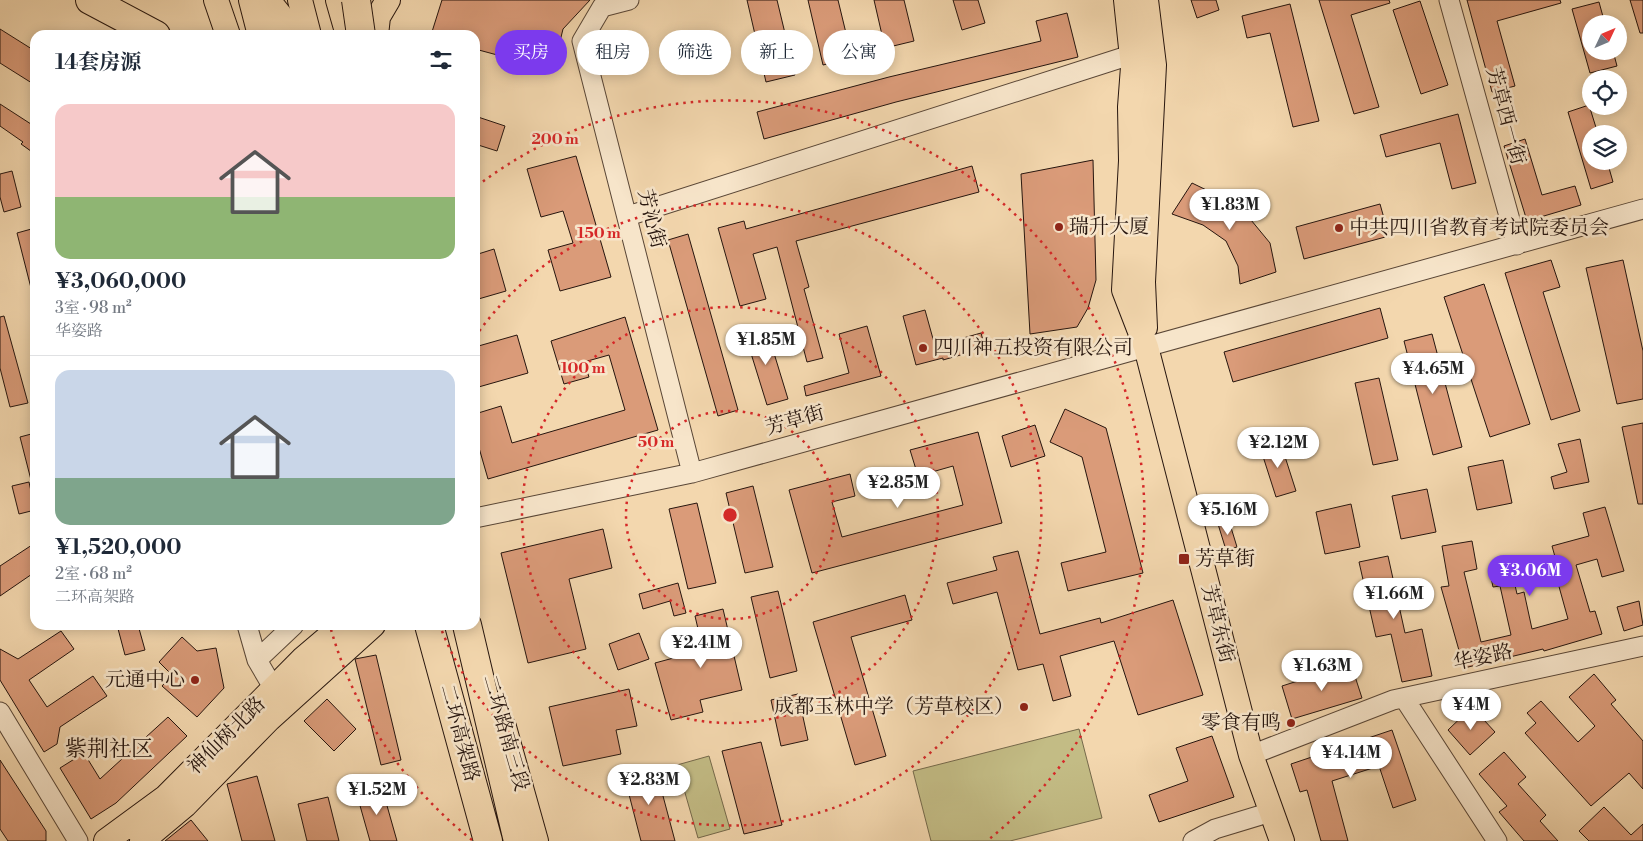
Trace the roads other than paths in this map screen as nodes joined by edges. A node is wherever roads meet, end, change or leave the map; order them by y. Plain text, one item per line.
1 (90, 0) edge
2 (216, 0) edge
3 (253, 0) edge
4 (268, 0) edge
5 (281, 0) edge
6 (300, 0) edge
7 (340, 0) edge
8 (356, 0) edge
9 (629, 0) edge
10 (1113, 0) edge
11 (1126, 0) edge
12 (1134, 0) edge
13 (1146, 0) edge
14 (1449, 0) edge
15 (374, 17) edge
16 (147, 30) edge
17 (226, 30) edge
18 (261, 30) edge
19 (287, 30) edge
20 (289, 30) edge
21 (308, 30) edge
22 (349, 30) edge
23 (1121, 58) junction
24 (1130, 107) junction
25 (1150, 120) junction
26 (1643, 211) edge
27 (628, 216) junction
28 (1517, 245) junction
29 (1146, 347) junction
30 (692, 473) junction
31 (480, 517) edge
32 (248, 630) edge
33 (289, 630) edge
34 (337, 630) edge
35 (367, 630) edge
36 (430, 630) edge
37 (434, 630) edge
38 (469, 630) edge
39 (476, 630) edge
40 (1643, 646) edge
41 (257, 660) junction
42 (274, 689) junction
43 (1399, 699) junction
44 (0, 712) edge
45 (1250, 755) junction
46 (1271, 812) junction
47 (78, 841) edge
48 (106, 841) edge
49 (142, 841) edge
50 (490, 841) edge
51 (518, 841) edge
52 (536, 841) edge
53 (1193, 841) edge
54 (1282, 841) edge
55 (1484, 841) edge
56 (1497, 841) edge

1 - 16 highway
2 - 17 main road
3 - 18 highway
4 - 19 main road
5 - 20 main road
6 - 21 main road
7 - 22 highway
8 - 15 highway, bridge
9 - 27 street, 芳沁街
10 - 23 main road
11 - 24 main road
12 - 25 main road
13 - 25 main road
14 - 28 street, 芳草西一街
23 - 24 main road
23 - 27 street
24 - 29 main road
25 - 29 main road
26 - 28 street, 芳草街
27 - 30 street, 芳沁街
28 - 29 street, 芳草街
29 - 30 street, 芳草街
29 - 45 main road, 芳草东街
30 - 31 street, 芳草街
32 - 41 street
33 - 41 street
34 - 42 main road, 神仙树北路
35 - 49 main road
36 - 50 highway, 二环高架路
37 - 50 main road, 二环路南三段
38 - 51 highway, 二环高架路
39 - 52 main road, 二环路南三段
40 - 43 street, 华姿路
41 - 42 street
42 - 48 main road, 神仙树北路
43 - 45 street, 华姿路
43 - 55 street
43 - 56 street
44 - 47 street
45 - 46 main road, 芳草东街
46 - 53 street
46 - 54 main road, 芳草东街

